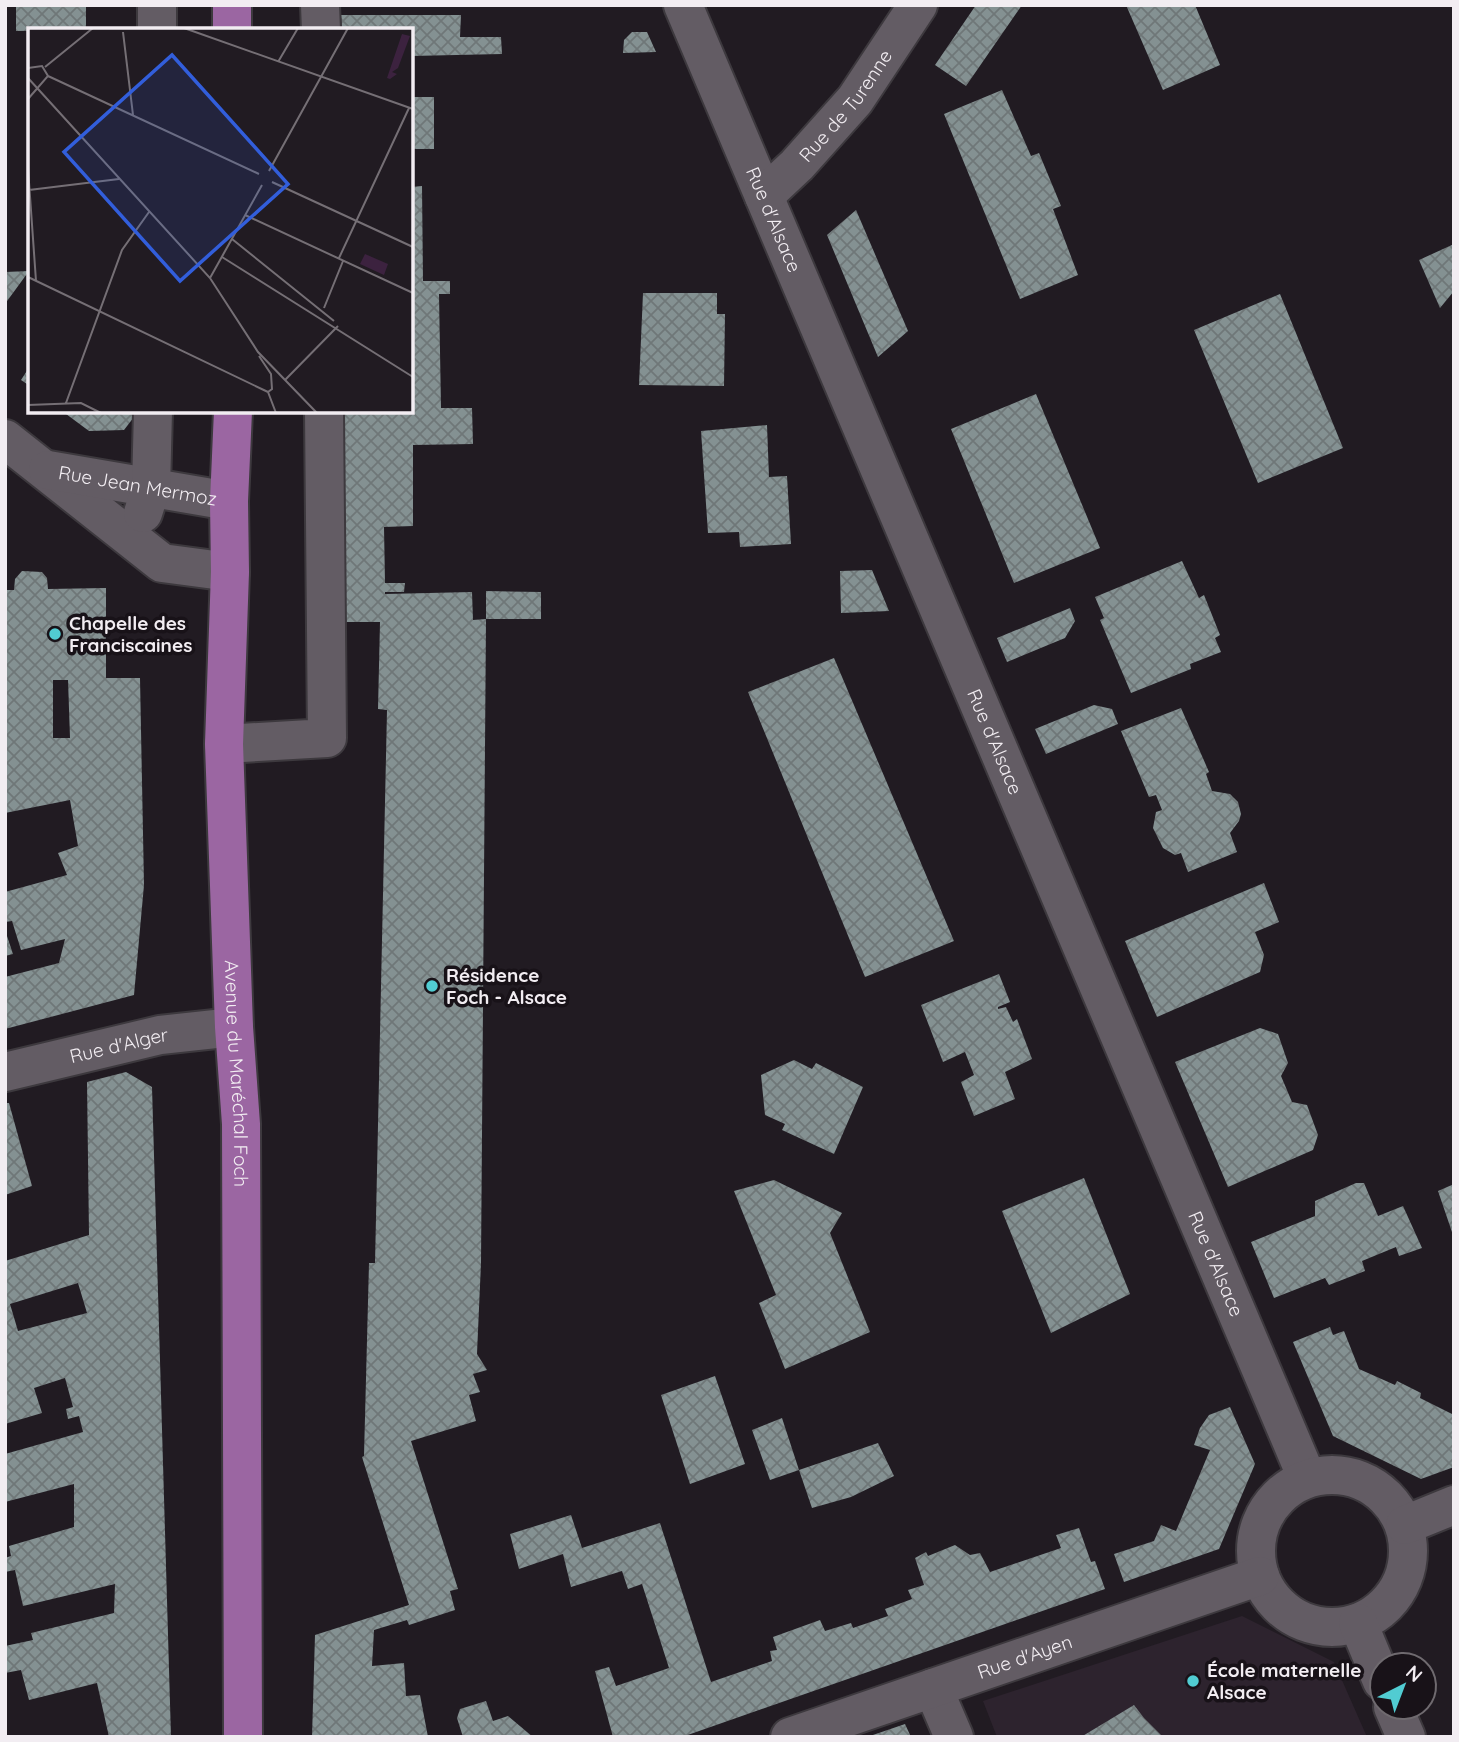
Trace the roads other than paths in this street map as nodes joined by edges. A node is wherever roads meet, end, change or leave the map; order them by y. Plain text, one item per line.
1 (157, 5) edge
2 (232, 5) edge
3 (320, 5) edge
4 (683, 5) edge
5 (918, 5) edge
6 (157, 28) edge
7 (232, 28) edge
8 (321, 28) edge
9 (764, 196) junction
10 (153, 413) edge
11 (233, 413) edge
12 (324, 413) edge
13 (5, 439) edge
14 (47, 470) junction
15 (151, 488) junction
16 (229, 501) junction
17 (134, 540) junction
18 (230, 572) junction
19 (224, 744) junction
20 (234, 1027) junction
21 (5, 1072) edge
22 (1307, 1478) junction
23 (1454, 1505) edge
24 (1405, 1525) junction
25 (1260, 1576) junction
26 (1358, 1623) junction
27 (1370, 1651) edge
28 (933, 1688) junction
29 (243, 1737) edge
30 (790, 1737) edge
31 (954, 1737) edge

1 - 6 street
2 - 7 main road
3 - 8 street
4 - 9 street, Rue d'Alsace
5 - 9 street, Rue de Turenne
9 - 22 street, Rue d'Alsace
10 - 15 street
11 - 16 main road, Avenue du Maréchal Foch
12 - 19 street
13 - 14 street, Rue Jean Mermoz
14 - 15 street, Rue Jean Mermoz
14 - 17 street, Rue Jean Mermoz
15 - 16 street, Rue Jean Mermoz
15 - 17 street
16 - 18 main road, Avenue du Maréchal Foch
17 - 18 street, Rue Jean Mermoz
18 - 19 main road, Avenue du Maréchal Foch
19 - 20 main road, Avenue du Maréchal Foch
20 - 21 street, Rue d'Alger
20 - 29 main road, Avenue du Maréchal Foch
22 - 24 street
22 - 25 street
23 - 24 street
24 - 26 street
25 - 26 street
25 - 28 street, Rue d'Ayen
26 - 27 street
28 - 30 street, Rue d'Ayen
28 - 31 street

